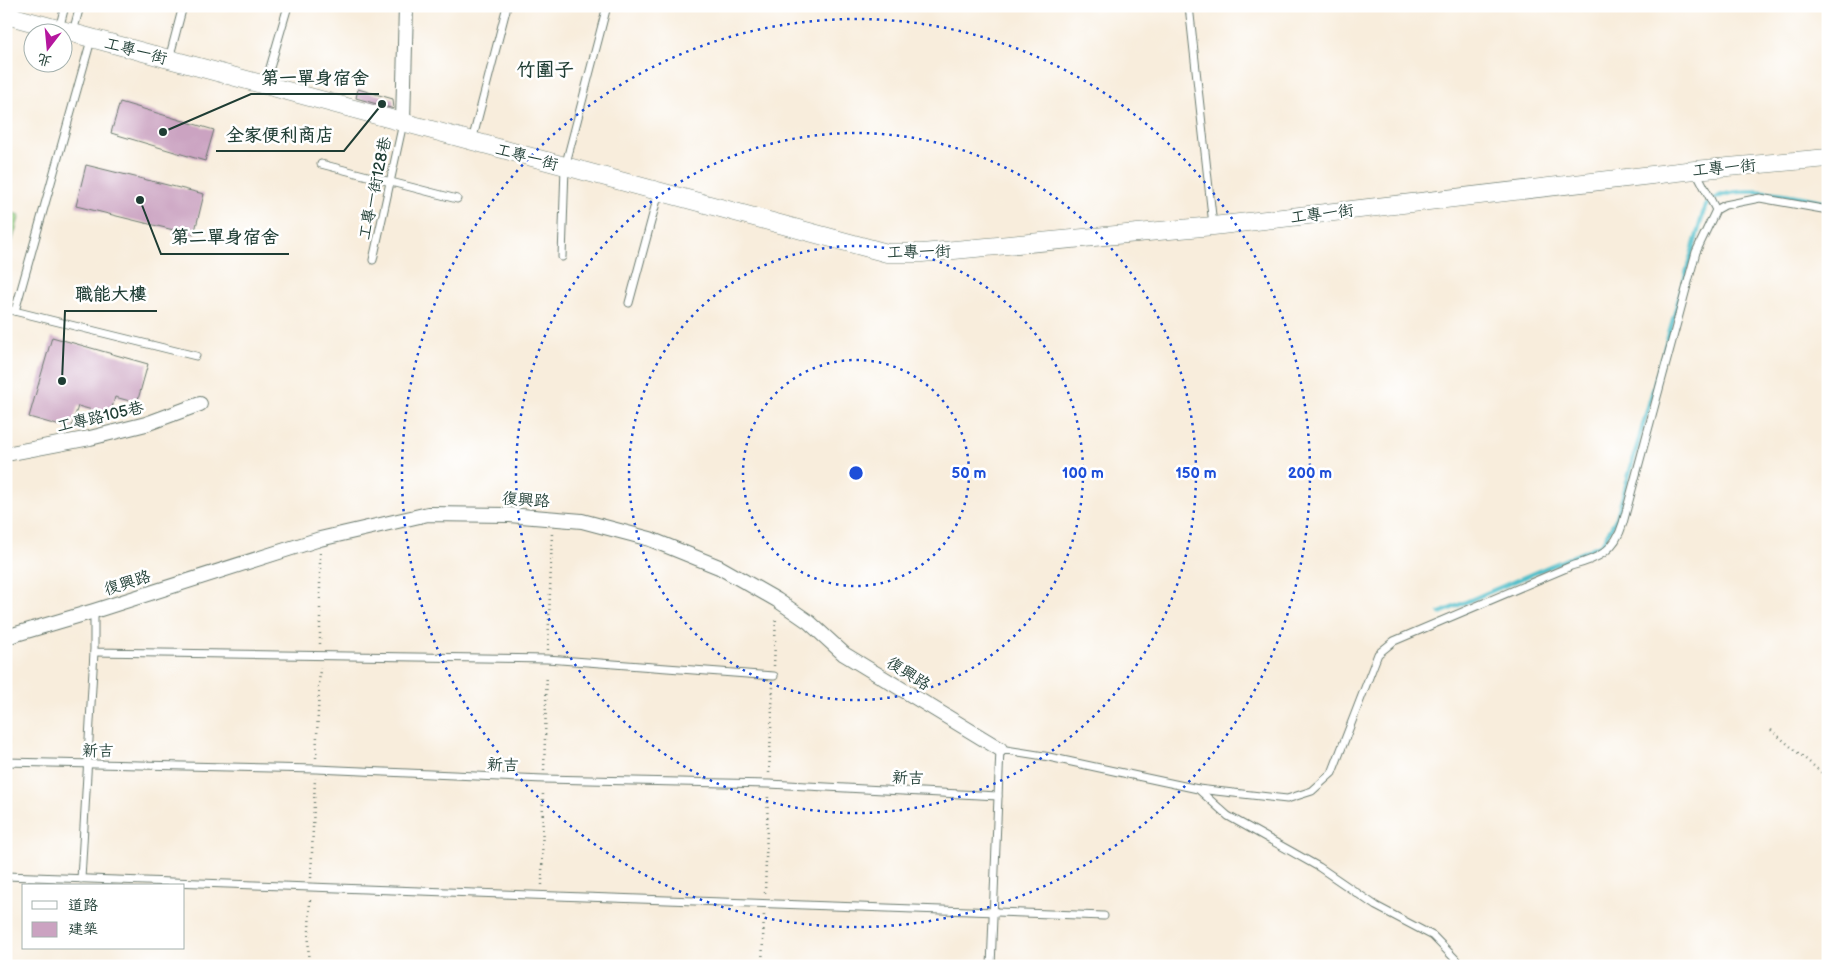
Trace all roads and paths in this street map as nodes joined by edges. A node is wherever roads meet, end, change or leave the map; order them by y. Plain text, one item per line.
1 (65, 6) edge
2 (80, 6) edge
3 (183, 6) edge
4 (288, 6) edge
5 (507, 6) edge
6 (607, 6) edge
7 (1189, 6) edge
8 (403, 7) edge
9 (6, 15) edge
10 (32, 22) edge
11 (66, 22) edge
12 (71, 22) edge
13 (72, 33) edge
14 (92, 38) junction
15 (169, 59) junction
16 (265, 85) junction
17 (403, 122) junction
18 (472, 141) junction
19 (1828, 158) edge
20 (321, 164) dead end
21 (565, 167) junction
22 (1695, 170) junction
23 (390, 181) junction
24 (659, 191) junction
25 (457, 199) dead end
26 (1716, 210) junction
27 (1828, 210) edge
28 (1213, 226) junction
29 (562, 257) dead end
30 (373, 260) dead end
31 (629, 303) dead end
32 (6, 309) edge
33 (15, 311) junction
34 (196, 356) dead end
35 (200, 404) dead end
36 (6, 454) edge
37 (553, 518) junction
38 (320, 539) junction
39 (94, 611) junction
40 (6, 637) edge
41 (94, 652) junction
42 (320, 655) junction
43 (547, 659) junction
44 (774, 676) dead end
45 (1771, 730) dead end
46 (1000, 749) junction
47 (6, 762) edge
48 (87, 764) junction
49 (316, 769) junction
50 (1828, 778) edge
51 (544, 780) junction
52 (1198, 789) junction
53 (998, 796) junction
54 (6, 876) edge
55 (81, 879) junction
56 (310, 887) junction
57 (542, 896) junction
58 (993, 912) junction
59 (1104, 916) dead end
60 (308, 966) edge
61 (991, 966) edge
62 (1462, 966) edge

1 - 11 lane
2 - 12 lane
3 - 15 lane
4 - 16 lane
5 - 18 lane
6 - 21 lane
7 - 28 lane
8 - 17 street
9 - 10 street, 工專一街
13 - 14 street, 工專一街
14 - 15 street, 工專一街
14 - 33 lane
15 - 16 street, 工專一街
16 - 17 street, 工專一街
17 - 18 street, 工專一街
17 - 23 lane, 工專一街128巷
18 - 21 street, 工專一街
19 - 22 street, 工專一街
20 - 23 lane
21 - 24 street, 工專一街
21 - 29 lane
22 - 26 lane
22 - 28 street, 工專一街
23 - 25 lane
23 - 30 lane, 工專一街128巷
24 - 28 street, 工專一街
24 - 31 lane
26 - 27 lane
26 - 52 lane
32 - 33 lane
33 - 34 lane
35 - 36 street, 工專路105巷
37 - 38 street, 復興路
37 - 43 path
37 - 46 street, 復興路
38 - 39 street, 復興路
38 - 42 path
39 - 40 street, 復興路
39 - 41 lane
41 - 42 lane
41 - 48 lane
42 - 43 lane
42 - 49 path
43 - 44 lane
43 - 51 path
45 - 50 path
46 - 52 lane
46 - 53 lane
47 - 48 lane, 新吉
48 - 49 lane, 新吉
48 - 55 lane
49 - 51 lane, 新吉
49 - 56 path
51 - 53 lane, 新吉
51 - 57 path
52 - 62 lane
53 - 58 lane
54 - 55 lane
55 - 56 lane
56 - 57 lane
56 - 60 path
57 - 58 lane
58 - 59 lane
58 - 61 lane

